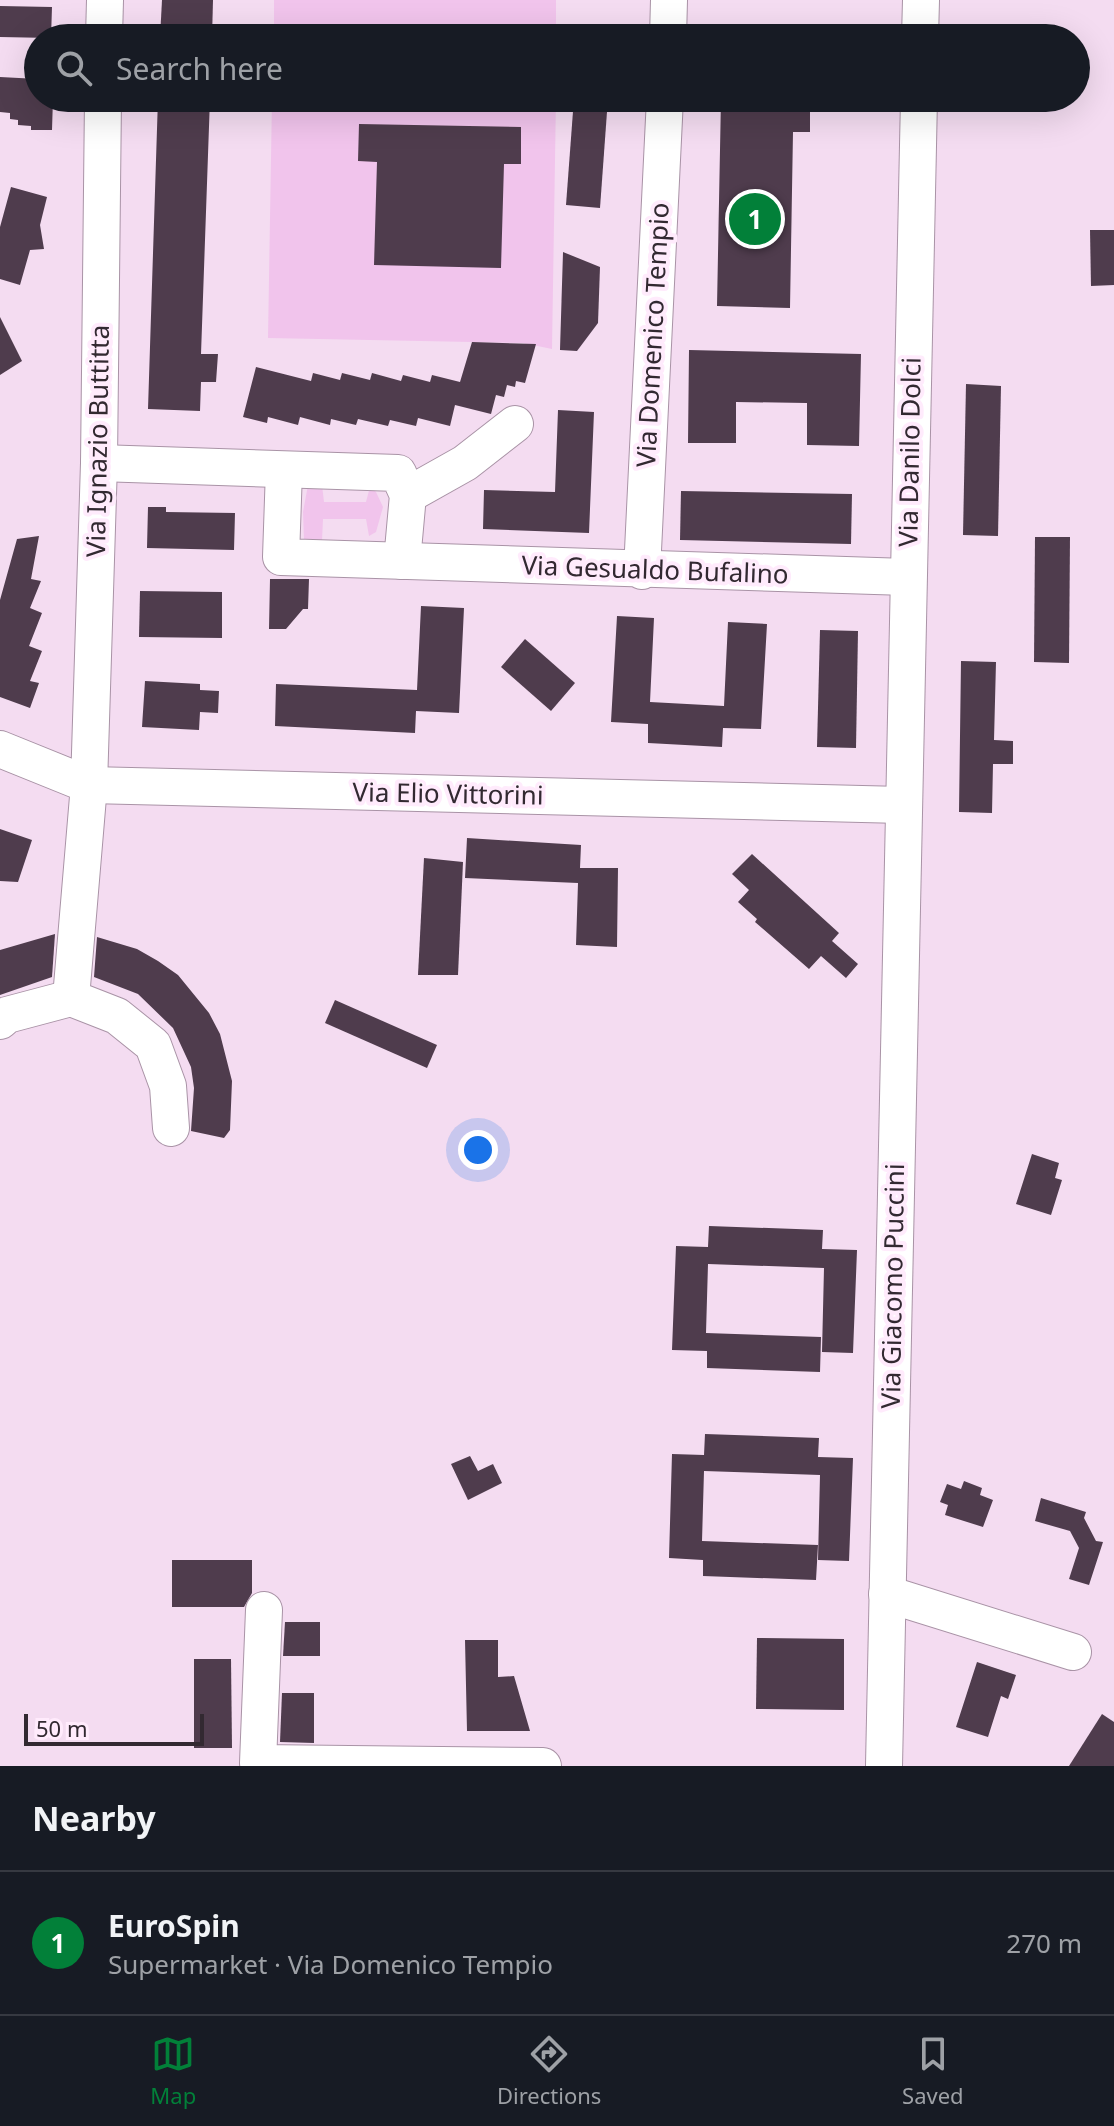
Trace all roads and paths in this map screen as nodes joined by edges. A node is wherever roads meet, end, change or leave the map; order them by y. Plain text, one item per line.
1 (105, 0) edge
2 (669, 0) edge
3 (921, 0) edge
4 (104, 24) edge
5 (668, 24) edge
6 (920, 24) edge
7 (103, 112) edge
8 (664, 112) edge
9 (919, 112) edge
10 (515, 424) dead end
11 (99, 463) junction
12 (284, 470) junction
13 (408, 495) junction
14 (402, 561) junction
15 (642, 571) junction
16 (907, 577) junction
17 (0, 749) edge
18 (89, 785) junction
19 (902, 805) junction
20 (71, 998) junction
21 (0, 1021) edge
22 (171, 1128) dead end
23 (887, 1594) junction
24 (264, 1610) dead end
25 (1073, 1652) dead end
26 (543, 1766) edge
27 (884, 1766) edge

1 - 4 street
2 - 5 street
3 - 6 street
7 - 11 street, Via Ignazio Buttitta
8 - 15 street, Via Domenico Tempio
9 - 16 street, Via Danilo Dolci
10 - 13 street
11 - 12 street
11 - 18 street, Via Ignazio Buttitta
12 - 13 street
12 - 14 street, Via Gesualdo Bufalino
13 - 14 street
14 - 15 street, Via Gesualdo Bufalino
15 - 16 street, Via Gesualdo Bufalino
16 - 19 street, Via Danilo Dolci
17 - 18 street, Via Elio Vittorini
18 - 19 street, Via Elio Vittorini
18 - 20 street, Via Ignazio Buttitta
19 - 23 street, Via Giacomo Puccini
20 - 21 street
20 - 22 street
23 - 25 street
23 - 27 street, Via Giacomo Puccini
24 - 26 street

